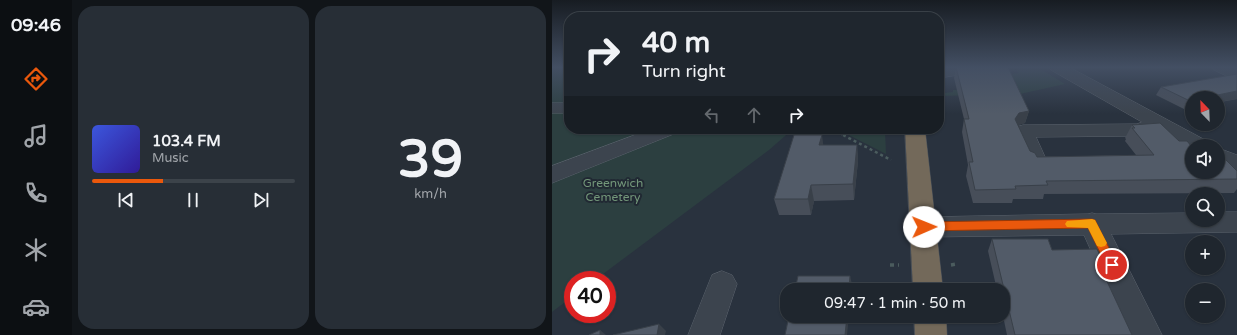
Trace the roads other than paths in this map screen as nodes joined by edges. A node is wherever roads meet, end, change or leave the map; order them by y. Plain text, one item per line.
1 (1085, 83) edge
2 (552, 108) edge
3 (564, 108) edge
4 (1157, 123) junction
5 (656, 134) edge
6 (915, 134) edge
7 (1187, 139) edge
8 (1225, 158) edge
9 (1035, 159) edge
10 (1237, 164) edge
11 (552, 175) edge
12 (1237, 222) edge
13 (1092, 223) junction
14 (924, 227) junction
15 (928, 283) edge
16 (722, 284) dead end
17 (930, 323) edge
18 (704, 335) edge
19 (931, 335) edge
20 (1146, 335) edge

1 - 4 street
2 - 3 street
4 - 7 street
4 - 9 street
5 - 11 street
6 - 14 highway
8 - 10 street
12 - 13 street
13 - 14 street
13 - 20 street
14 - 15 highway
16 - 18 street
17 - 19 highway

